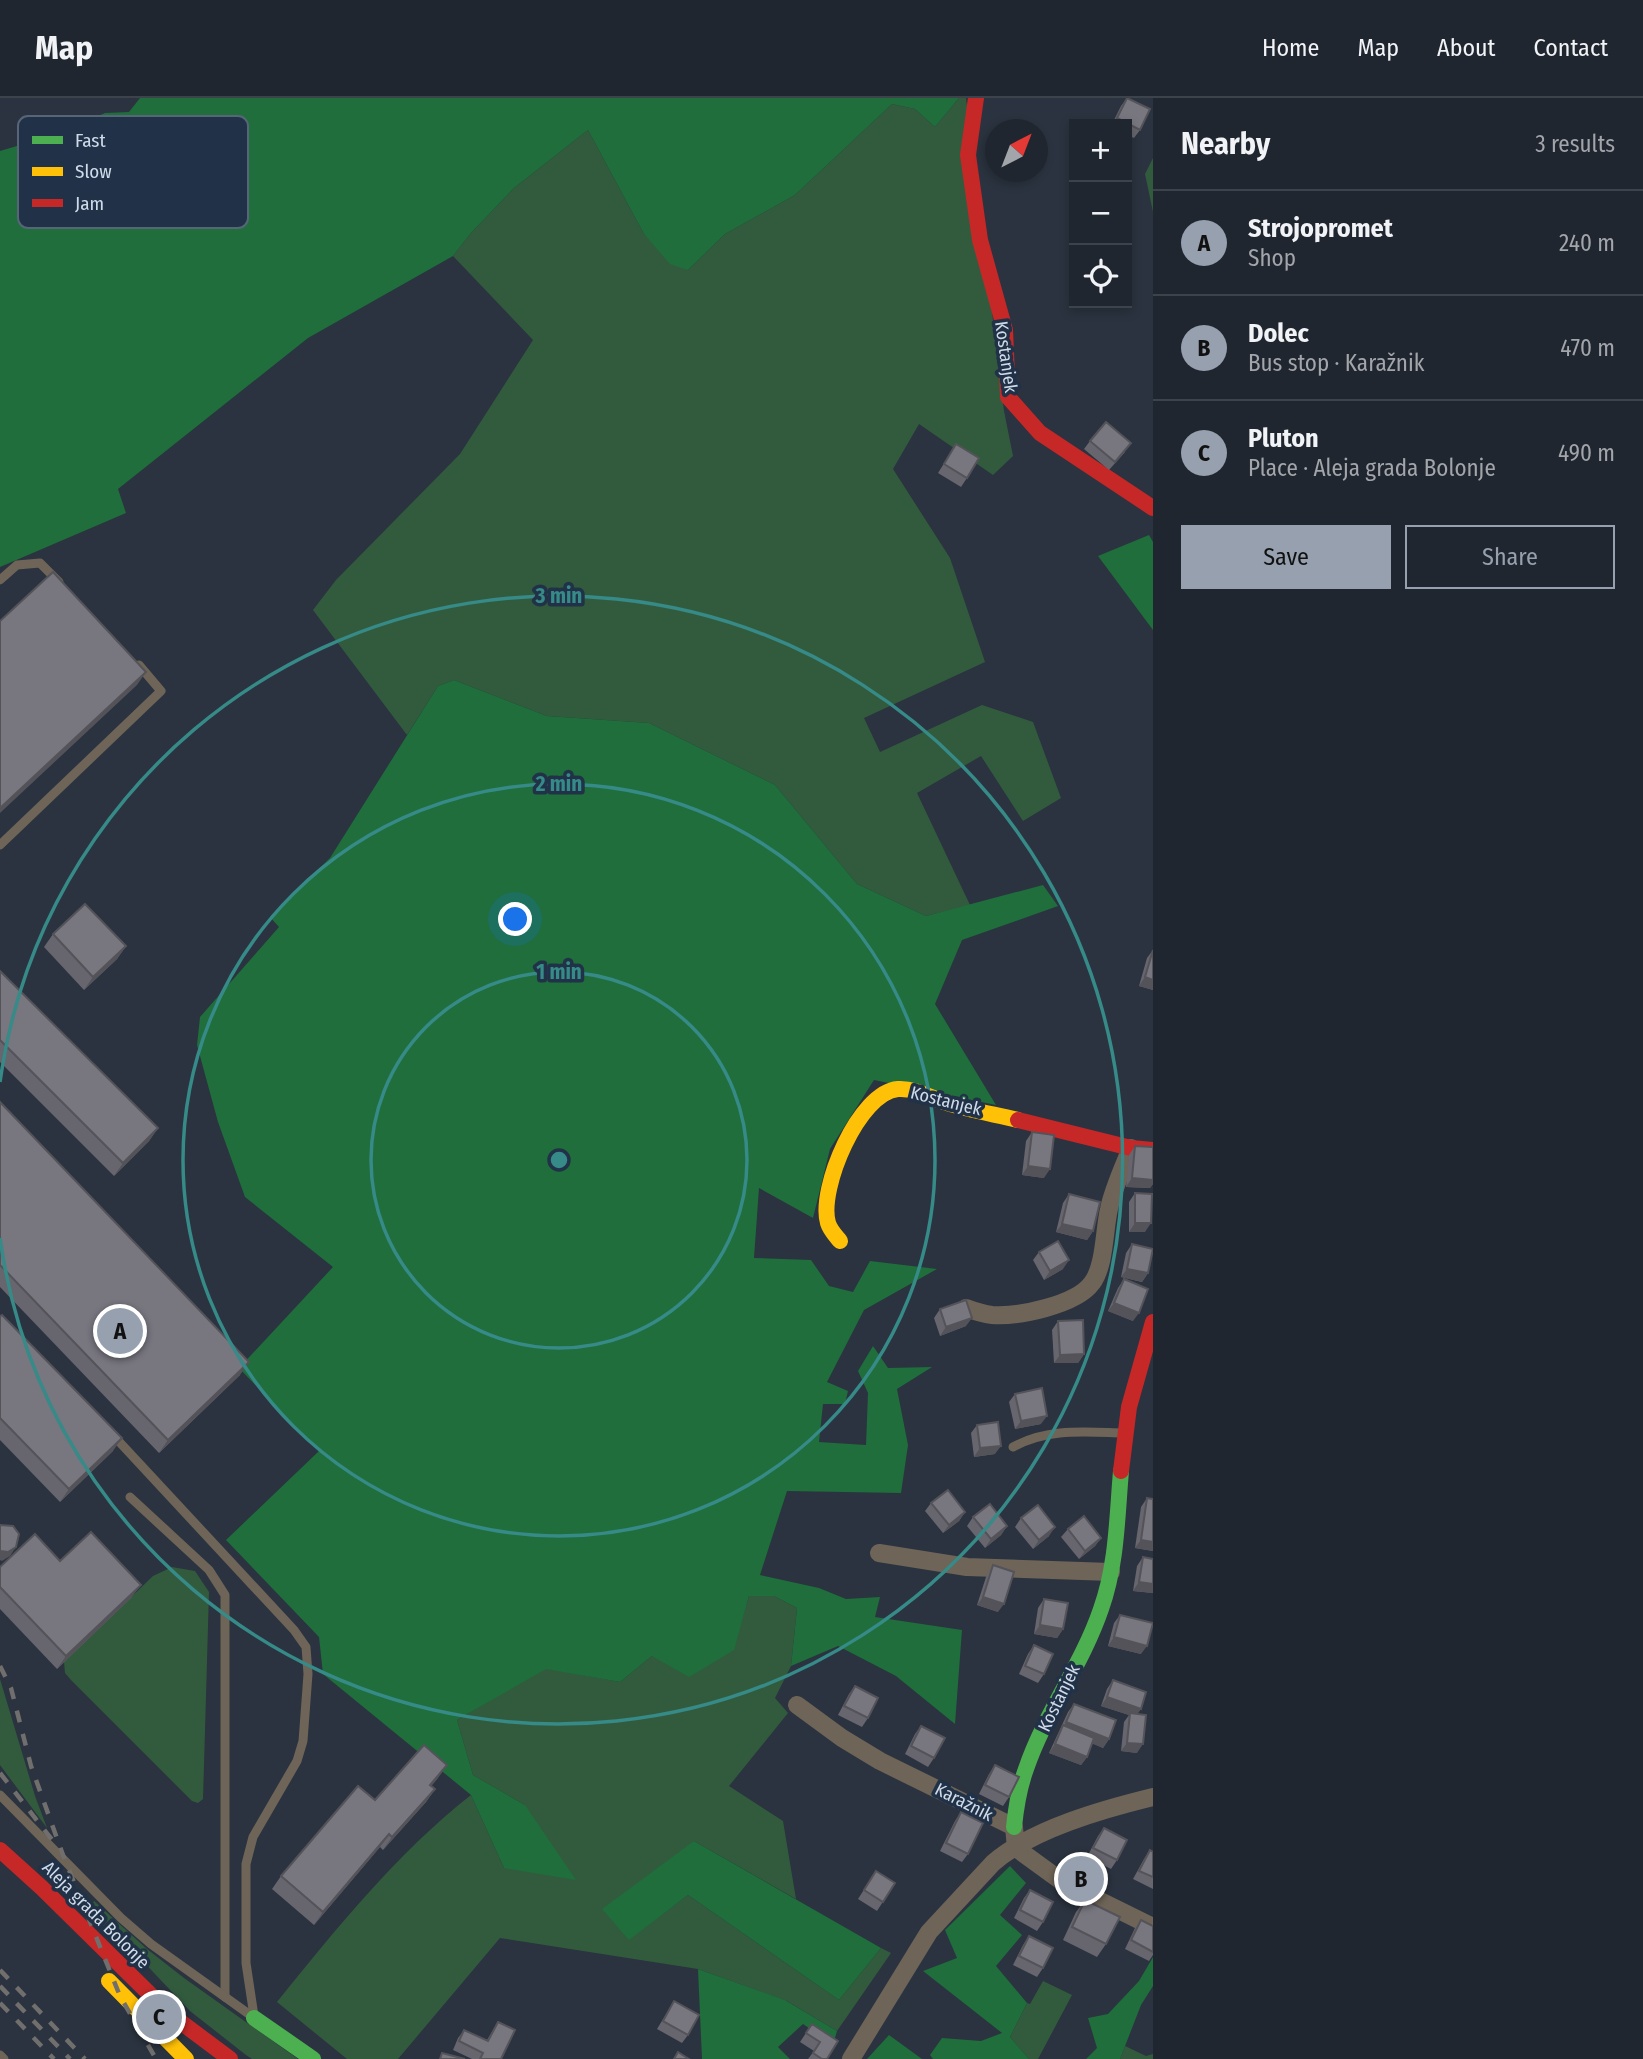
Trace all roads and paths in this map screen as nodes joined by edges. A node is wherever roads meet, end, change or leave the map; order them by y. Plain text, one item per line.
1 (976, 98) edge
2 (1153, 508) edge
3 (0, 580) edge
4 (68, 591) edge
5 (133, 658) edge
6 (0, 845) edge
7 (1131, 1148) junction
8 (1153, 1150) edge
9 (840, 1241) dead end
10 (966, 1308) edge
11 (1153, 1322) edge
12 (102, 1424) edge
13 (1124, 1434) junction
14 (1013, 1447) dead end
15 (130, 1497) dead end
16 (879, 1553) dead end
17 (1111, 1572) junction
18 (797, 1705) dead end
19 (0, 1795) edge
20 (1153, 1797) edge
21 (1014, 1827) junction
22 (1016, 1847) junction
23 (0, 1850) edge
24 (0, 1864) edge
25 (24, 1893) dead end
26 (1153, 1927) edge
27 (99, 1970) dead end
28 (225, 1997) junction
29 (254, 2018) junction
30 (189, 2030) junction
31 (0, 2055) edge
32 (4, 2059) edge
33 (186, 2059) edge
34 (219, 2059) edge
35 (230, 2059) edge
36 (313, 2059) edge
37 (851, 2059) edge

1 - 2 street, Kostanjek
3 - 4 lane
5 - 6 lane
7 - 8 street, Kostanjek
7 - 9 street, Kostanjek
7 - 10 street
11 - 13 street, Kostanjek
12 - 29 lane
13 - 14 lane
13 - 17 street, Kostanjek
15 - 28 lane
16 - 17 street
17 - 21 street, Kostanjek
18 - 21 street, Karažnik
19 - 28 lane
20 - 22 street
21 - 22 street, Karažnik
22 - 26 street
22 - 37 street
23 - 30 street, Aleja grada Bolonje
24 - 25 street, Aleja grada Bolonje
27 - 33 street
28 - 29 lane
29 - 36 street
30 - 34 street
30 - 35 street, Aleja grada Bolonje
31 - 32 lane

